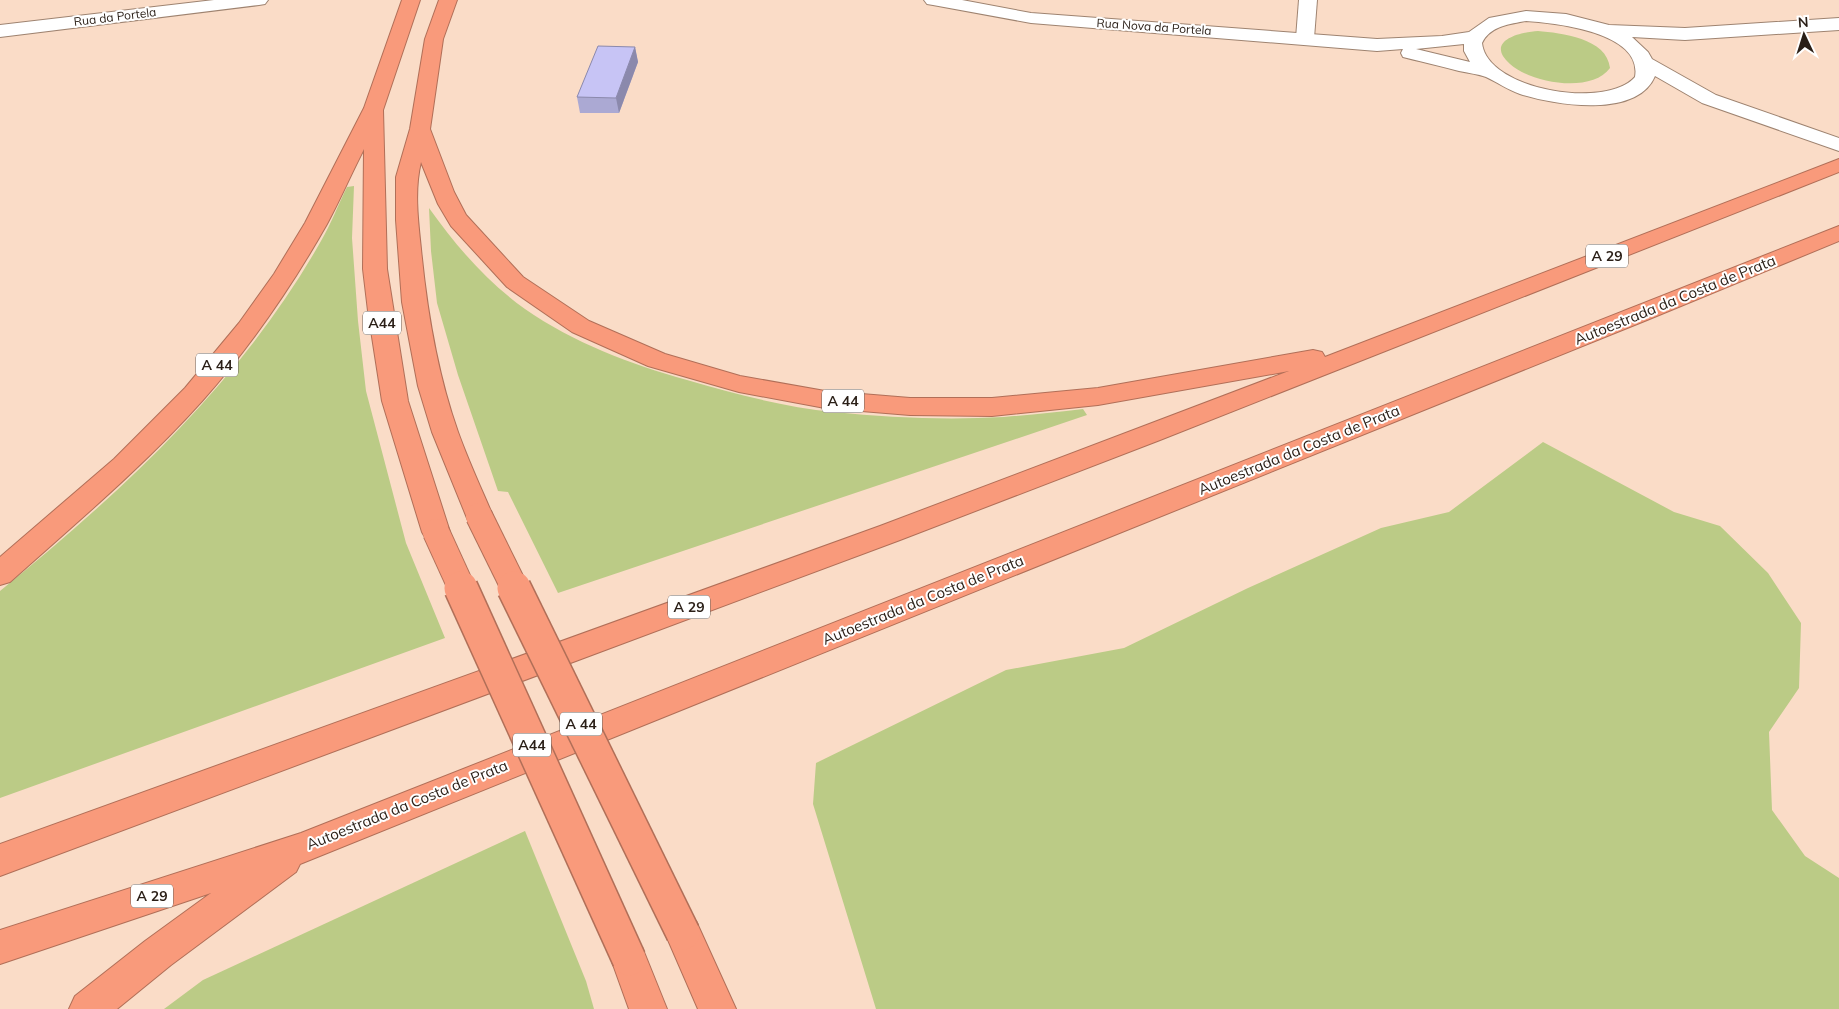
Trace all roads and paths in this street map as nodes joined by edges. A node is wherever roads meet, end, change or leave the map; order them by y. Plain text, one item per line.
1 (259, 0) edge
2 (411, 0) edge
3 (448, 0) edge
4 (933, 0) edge
5 (1308, 0) edge
6 (1839, 24) edge
7 (0, 31) edge
8 (1606, 31) junction
9 (1685, 34) junction
10 (1474, 37) junction
11 (1305, 38) junction
12 (1377, 45) junction
13 (1644, 59) junction
14 (1490, 72) junction
15 (1648, 93) junction
16 (1709, 99) junction
17 (374, 108) junction
18 (420, 129) junction
19 (1839, 145) edge
20 (1839, 165) edge
21 (1839, 233) edge
22 (1376, 347) junction
23 (0, 574) edge
24 (304, 847) junction
25 (0, 860) edge
26 (0, 947) edge
27 (88, 1009) edge
28 (648, 1009) edge
29 (717, 1009) edge

1 - 7 main road, Rua da Portela
2 - 17 highway, A 44
3 - 18 highway, A 44
4 - 11 main road, Rua Nova da Portela
5 - 11 main road
6 - 9 main road
8 - 9 main road
8 - 10 main road, Rua Nova da Portela
8 - 13 main road, Rua Nova da Portela
9 - 13 main road
10 - 12 main road, Rua Nova da Portela
10 - 14 main road, Rua Nova da Portela
11 - 12 main road, Rua Nova da Portela
12 - 14 main road, Rua Nova da Portela
13 - 15 main road
13 - 16 main road, Rua Nova da Portela
14 - 15 main road, Rua Nova da Portela
15 - 16 main road
16 - 19 main road
17 - 23 highway, A 44
17 - 28 highway, A44, bridge
18 - 22 highway, A 44
18 - 29 highway, A 44, bridge
20 - 22 highway, A 29
21 - 24 highway, Autoestrada da Costa de Prata / A 29
22 - 25 highway, A 29
24 - 26 highway, Autoestrada da Costa de Prata / A 29
24 - 27 highway

